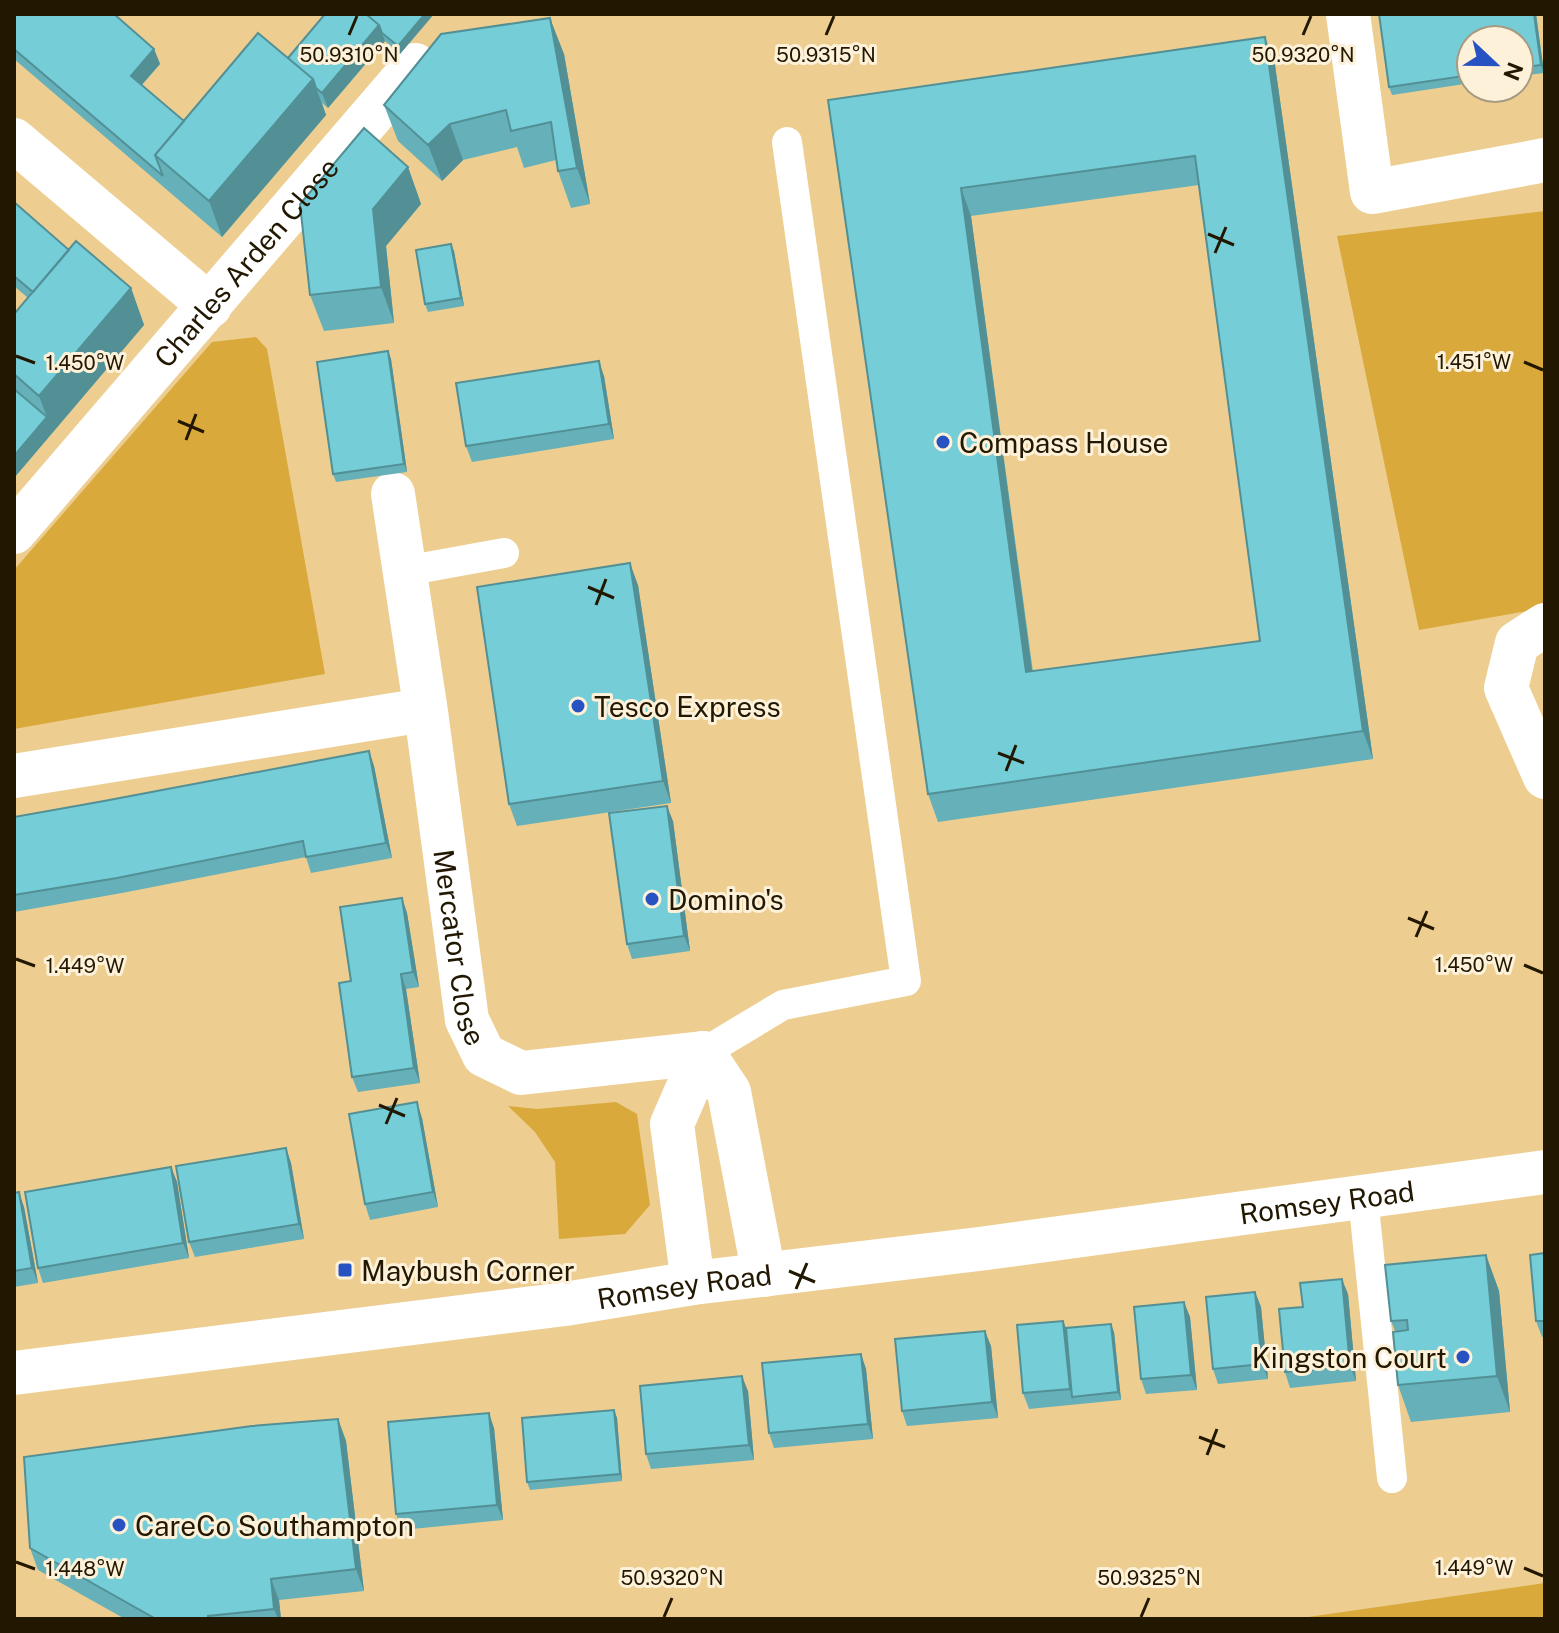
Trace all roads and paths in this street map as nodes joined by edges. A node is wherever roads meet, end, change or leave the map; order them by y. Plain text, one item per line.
1 (1348, 14) edge
2 (415, 65) edge
3 (14, 140) edge
4 (787, 142) dead end
5 (1545, 160) edge
6 (210, 306) junction
7 (393, 494) dead end
8 (14, 532) edge
9 (504, 553) dead end
10 (405, 571) junction
11 (1545, 625) edge
12 (424, 710) junction
13 (14, 776) edge
14 (1545, 777) edge
15 (703, 1053) junction
16 (1545, 1172) edge
17 (1363, 1197) junction
18 (764, 1275) junction
19 (693, 1283) junction
20 (14, 1373) edge
21 (1392, 1478) dead end

1 - 5 street
2 - 6 street, Charles Arden Close
3 - 6 street
4 - 15 lane
6 - 8 street, Charles Arden Close
7 - 10 street, Mercator Close
9 - 10 lane
10 - 12 street, Mercator Close
11 - 14 street
12 - 13 street
12 - 15 street, Mercator Close
15 - 18 street
15 - 19 street
16 - 17 street, Romsey Road
17 - 18 street, Romsey Road
17 - 21 lane
18 - 19 street, Romsey Road
19 - 20 street, Romsey Road

